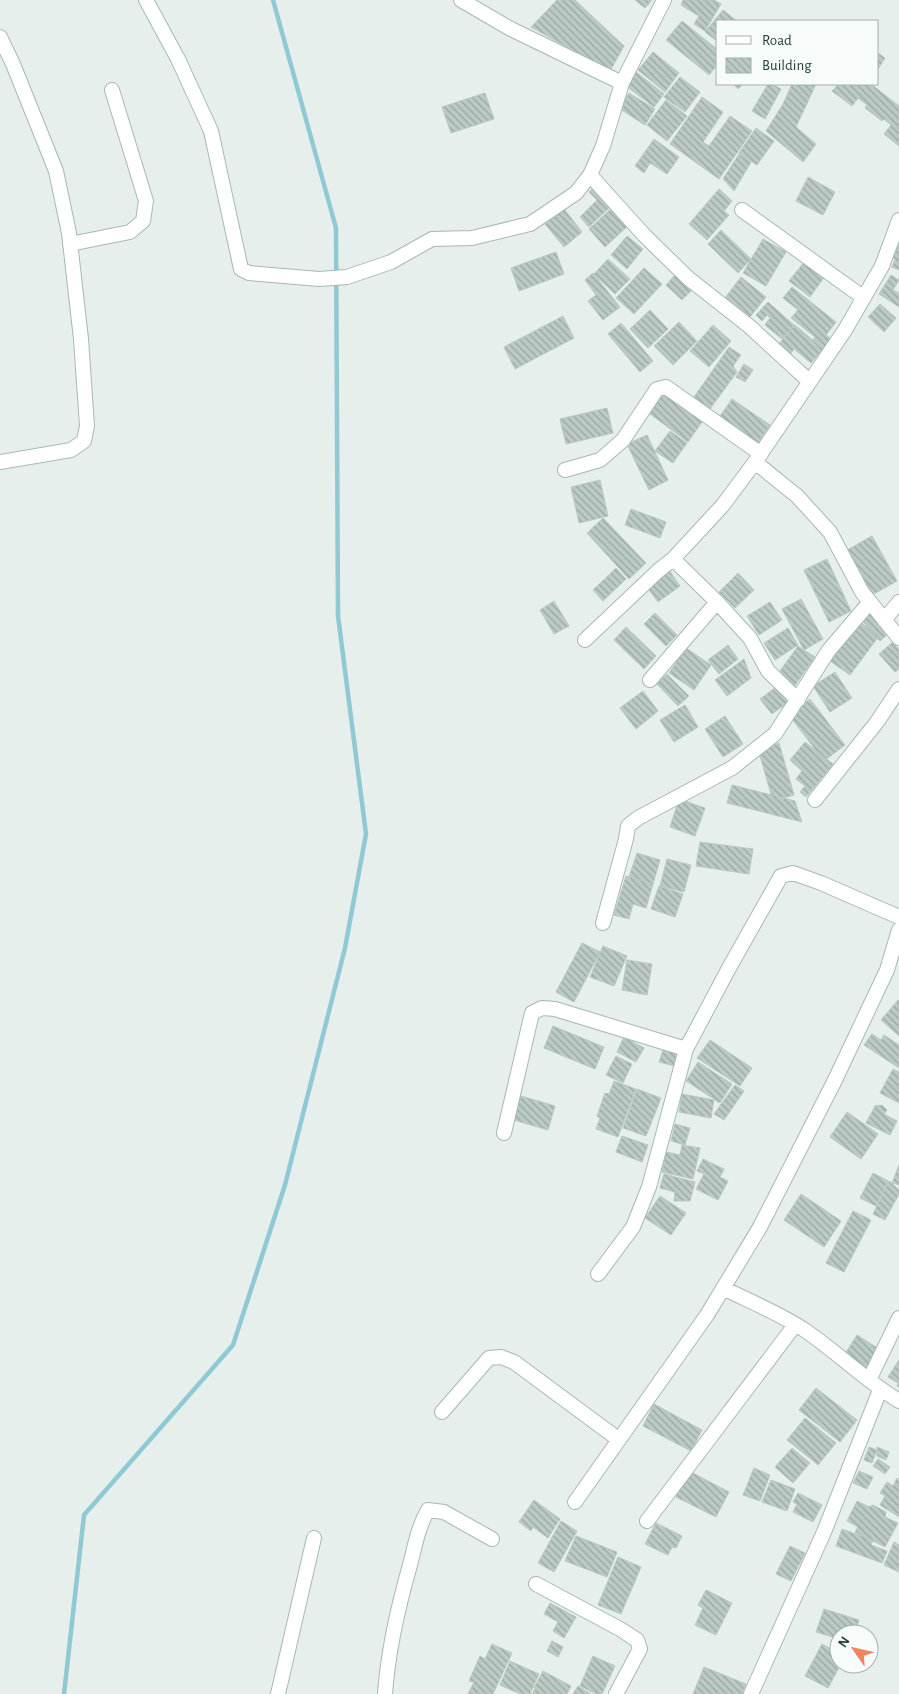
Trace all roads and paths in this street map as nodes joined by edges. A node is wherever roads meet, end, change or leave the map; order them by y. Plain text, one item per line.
1 (146, 0) edge
2 (461, 0) edge
3 (664, 0) edge
4 (0, 37) edge
5 (622, 83) junction
6 (112, 90) dead end
7 (590, 175) junction
8 (742, 210) dead end
9 (899, 220) edge
10 (70, 244) junction
11 (864, 298) junction
12 (809, 381) junction
13 (758, 458) junction
14 (0, 462) edge
15 (565, 470) dead end
16 (673, 559) junction
17 (717, 602) junction
18 (870, 602) junction
19 (899, 602) edge
20 (884, 620) junction
21 (899, 638) edge
22 (585, 640) dead end
23 (650, 680) dead end
24 (899, 689) edge
25 (798, 700) junction
26 (816, 800) dead end
27 (899, 917) edge
28 (603, 923) dead end
29 (899, 930) edge
30 (686, 1049) junction
31 (504, 1133) dead end
32 (598, 1274) dead end
33 (723, 1288) junction
34 (899, 1318) edge
35 (795, 1325) junction
36 (869, 1380) junction
37 (880, 1390) junction
38 (899, 1401) edge
39 (442, 1412) dead end
40 (618, 1439) junction
41 (575, 1502) dead end
42 (647, 1521) dead end
43 (314, 1538) dead end
44 (492, 1539) dead end
45 (536, 1584) dead end
46 (278, 1694) edge
47 (385, 1694) edge
48 (616, 1694) edge
49 (751, 1694) edge

1 - 7 street
2 - 5 street
3 - 5 street
4 - 10 street
5 - 7 street
6 - 10 street
7 - 12 street
8 - 11 street
9 - 11 street
10 - 14 street
11 - 12 street
12 - 13 street
13 - 15 street
13 - 16 street
13 - 18 street
16 - 17 street
16 - 22 street
17 - 23 street
17 - 25 street
18 - 20 street
18 - 25 street
19 - 20 street
20 - 21 street
24 - 26 street
25 - 28 street
27 - 30 street
29 - 33 street
30 - 31 street
30 - 32 street
33 - 35 street
33 - 40 street
34 - 36 street
35 - 36 street
35 - 42 street
36 - 37 street
37 - 38 street
37 - 49 street
39 - 40 street
40 - 41 street
43 - 46 street
44 - 47 street
45 - 48 street

